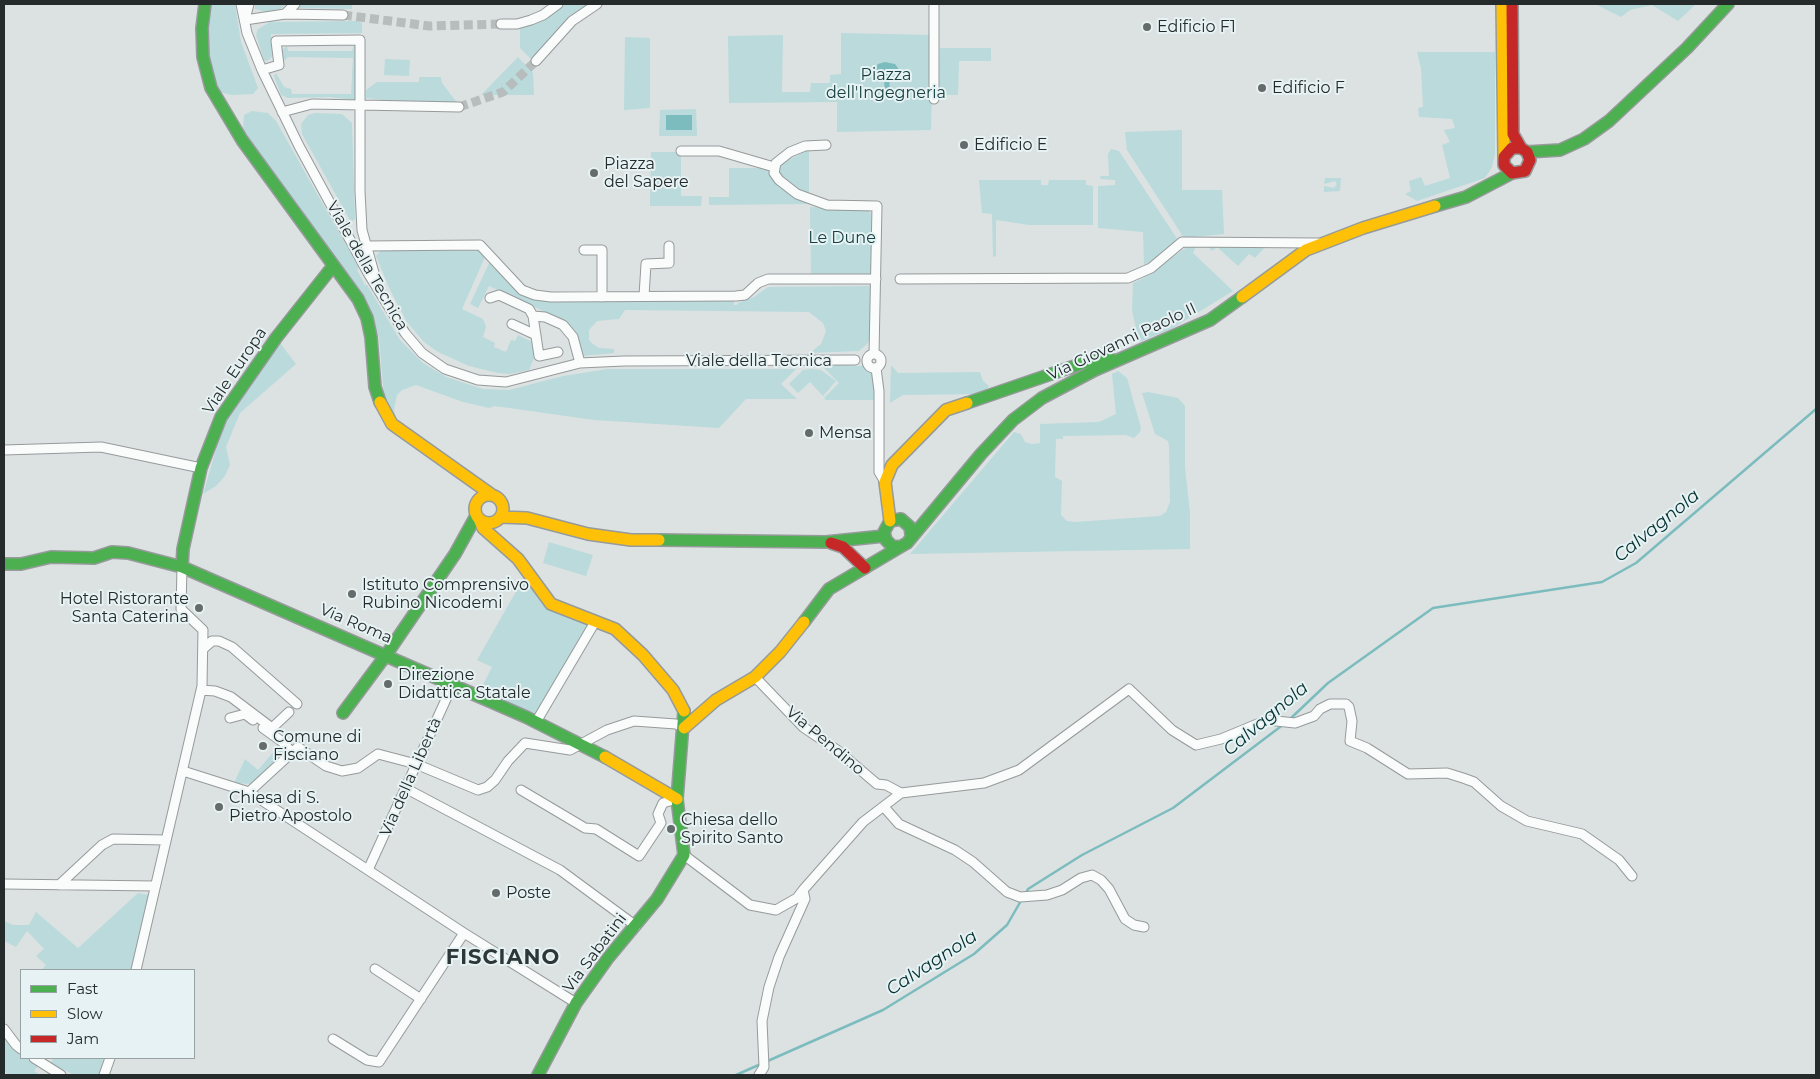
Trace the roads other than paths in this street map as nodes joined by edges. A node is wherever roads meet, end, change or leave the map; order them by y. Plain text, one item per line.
1 (205, 4) edge
2 (241, 4) edge
3 (248, 4) edge
4 (295, 4) edge
5 (558, 4) edge
6 (597, 4) edge
7 (934, 4) edge
8 (1502, 4) edge
9 (1512, 4) edge
10 (1728, 4) edge
11 (285, 14) junction
12 (343, 16) tunnel mouth
13 (245, 20) junction
14 (500, 24) tunnel mouth
15 (536, 60) tunnel mouth
16 (262, 70) junction
17 (934, 99) dead end
18 (361, 106) junction
19 (459, 107) tunnel mouth
20 (282, 112) junction
21 (826, 146) dead end
22 (1524, 150) junction
23 (681, 151) dead end
24 (1552, 152) junction
25 (1504, 159) junction
26 (774, 167) junction
27 (1528, 168) junction
28 (1512, 173) junction
29 (1488, 187) junction
30 (342, 224) junction
31 (1322, 243) junction
32 (365, 244) junction
33 (669, 246) dead end
34 (584, 250) dead end
35 (333, 266) junction
36 (876, 279) junction
37 (900, 279) dead end
38 (379, 289) junction
39 (602, 296) junction
40 (644, 296) junction
41 (490, 298) dead end
42 (533, 316) junction
43 (512, 324) dead end
44 (536, 335) junction
45 (558, 352) dead end
46 (872, 354) junction
47 (1124, 358) junction
48 (855, 360) junction
49 (580, 363) junction
50 (872, 366) junction
51 (4, 450) edge
52 (201, 468) junction
53 (460, 474) junction
54 (885, 482) junction
55 (495, 497) junction
56 (934, 508) junction
57 (476, 515) junction
58 (500, 518) junction
59 (890, 521) junction
60 (904, 521) junction
61 (546, 523) junction
62 (911, 535) junction
63 (884, 536) junction
64 (826, 542) junction
65 (502, 544) junction
66 (900, 547) junction
67 (4, 564) edge
68 (182, 567) junction
69 (866, 568) junction
70 (595, 622) junction
71 (204, 648) junction
72 (386, 654) junction
73 (756, 677) junction
74 (453, 684) junction
75 (201, 690) junction
76 (297, 704) dead end
77 (289, 712) dead end
78 (343, 712) dead end
79 (230, 718) dead end
80 (536, 722) junction
81 (684, 728) junction
82 (584, 744) junction
83 (291, 752) junction
84 (416, 764) junction
85 (183, 771) junction
86 (405, 788) junction
87 (521, 790) dead end
88 (249, 792) junction
89 (901, 793) junction
90 (677, 796) junction
91 (884, 807) junction
92 (166, 840) junction
93 (684, 855) junction
94 (368, 870) junction
95 (1632, 876) dead end
96 (4, 884) edge
97 (59, 885) junction
98 (155, 886) junction
99 (803, 890) junction
100 (636, 926) junction
101 (1144, 927) dead end
102 (464, 933) junction
103 (136, 969) edge
104 (375, 969) dead end
105 (421, 999) junction
106 (576, 1003) junction
107 (4, 1029) edge
108 (333, 1038) dead end
109 (20, 1048) edge
110 (35, 1059) edge
111 (110, 1059) edge
112 (763, 1067) edge
113 (54, 1074) edge
114 (104, 1075) edge
115 (538, 1075) edge

1 - 35 street
2 - 13 street, Viale della Tecnica
3 - 13 street
4 - 11 street
5 - 14 street
6 - 15 street
7 - 17 street
8 - 25 street
9 - 22 street
10 - 24 street
11 - 12 street
11 - 13 street
13 - 16 street, Viale della Tecnica
16 - 18 street
16 - 20 street, Viale della Tecnica
18 - 19 street
18 - 20 street
18 - 32 street
20 - 30 street, Viale della Tecnica
21 - 26 street
22 - 24 street
22 - 25 street
22 - 27 street
23 - 26 street
24 - 27 street
25 - 28 street
25 - 29 street
26 - 36 street
27 - 28 street
28 - 29 street, Via Giovanni Paolo II
29 - 31 street, Via Giovanni Paolo II
30 - 32 street
30 - 38 street, Viale della Tecnica
31 - 37 street
31 - 47 street, Via Giovanni Paolo II
32 - 38 street
32 - 39 street
33 - 40 street
34 - 39 street
35 - 52 street, Viale Europa
35 - 53 street
36 - 40 street
36 - 46 street
38 - 49 street, Viale della Tecnica
39 - 40 street
41 - 42 street
42 - 44 street
42 - 49 street
43 - 44 street
44 - 45 street
46 - 48 street, Viale della Tecnica
46 - 50 street
46 - 50 street
47 - 54 street
47 - 56 street, Via Giovanni Paolo II
48 - 49 street, Viale della Tecnica
48 - 50 street, Viale della Tecnica
50 - 54 street
51 - 52 street
52 - 68 street, Viale Europa
53 - 55 street
53 - 57 street
54 - 59 street
55 - 57 street
55 - 58 street
55 - 61 street
56 - 60 street, Via Giovanni Paolo II
56 - 62 street, Via Giovanni Paolo II
57 - 58 street
57 - 65 street
57 - 72 street
58 - 61 street
58 - 65 street
59 - 60 street
59 - 63 street
60 - 62 street
61 - 64 street
62 - 66 street
63 - 64 street
63 - 66 street
64 - 69 street
65 - 70 street
66 - 69 street
67 - 68 street, Via Roma
68 - 71 street
68 - 72 street, Via Roma
69 - 73 street
70 - 80 street
70 - 81 street
71 - 75 street
71 - 76 street
72 - 74 street, Via Roma
72 - 78 street
73 - 81 street
73 - 89 street, Via Pendino
74 - 80 street, Via Roma
74 - 84 street, Via della Libertà
75 - 77 street
75 - 85 street
79 - 83 street
80 - 82 street, Via Roma
81 - 82 street
81 - 90 street
82 - 84 street
82 - 90 street, Via Roma
83 - 84 street
83 - 88 street
84 - 86 street, Via della Libertà
85 - 88 street
85 - 92 street
86 - 94 street, Via della Libertà
86 - 100 street
87 - 90 street
88 - 94 street
89 - 91 street
89 - 95 street
90 - 93 street
91 - 99 street
91 - 101 street
92 - 97 street
92 - 98 street
93 - 99 street
93 - 100 street, Via Sabatini
94 - 102 street
96 - 97 street
97 - 98 street
98 - 103 street
99 - 112 street
100 - 106 street, Via Sabatini
102 - 105 street
102 - 106 street
104 - 105 street
105 - 108 street
106 - 115 street, Via Sabatini
107 - 109 street
110 - 113 street
111 - 114 street

